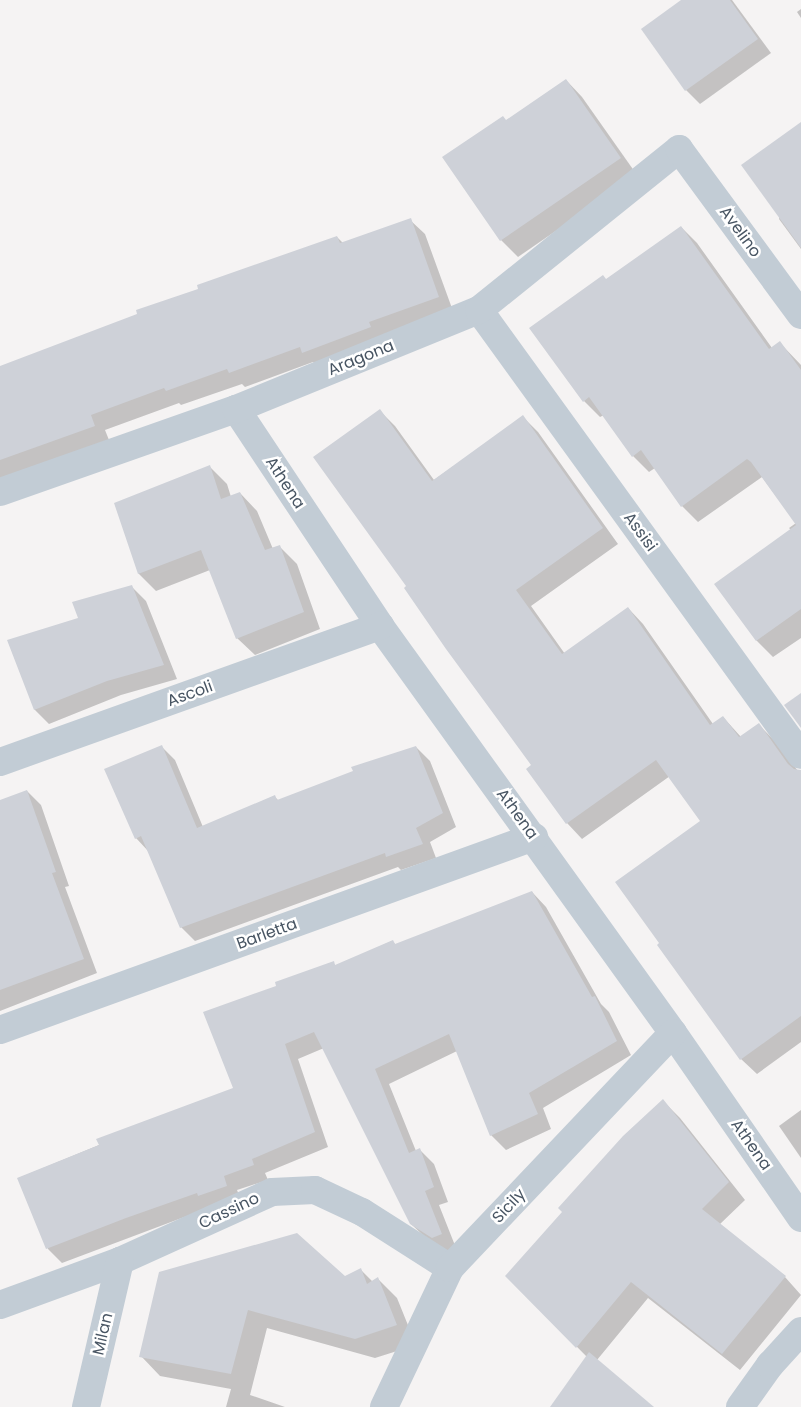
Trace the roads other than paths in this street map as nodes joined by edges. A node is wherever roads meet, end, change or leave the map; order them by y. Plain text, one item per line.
1 (679, 149) joint
2 (479, 310) junction
3 (801, 315) edge
4 (236, 409) junction
5 (0, 492) edge
6 (380, 626) junction
7 (801, 755) edge
8 (0, 762) edge
9 (534, 837) junction
10 (0, 1030) edge
11 (673, 1033) junction
12 (801, 1218) edge
13 (120, 1261) junction
14 (450, 1268) junction
15 (0, 1305) edge
16 (801, 1331) edge
17 (86, 1407) edge
18 (384, 1407) edge
19 (740, 1407) edge

1 - 2 street, Aragona
1 - 3 street, Avelino
2 - 4 street, Aragona
2 - 7 street, Assisi
4 - 5 street, Aragona
4 - 6 street, Athena
6 - 8 street, Ascoli
6 - 9 street, Athena
9 - 10 street, Barletta
9 - 11 street, Athena
11 - 12 street, Athena
11 - 14 street, Sicily
13 - 14 street, Cassino
13 - 15 street, Cassino
13 - 17 street, Milan
14 - 18 street, Sicily
16 - 19 street

